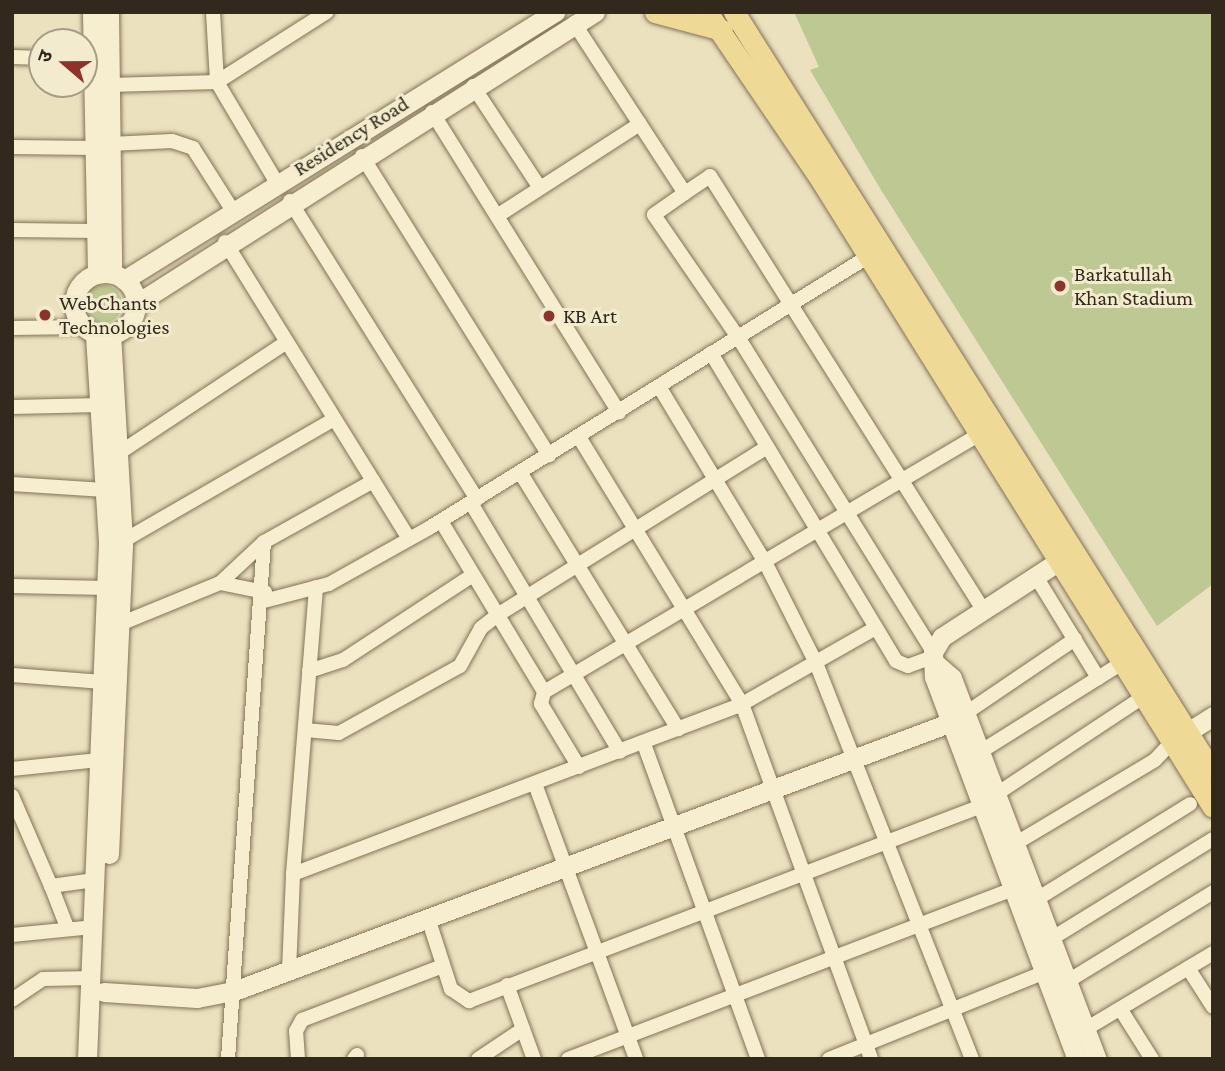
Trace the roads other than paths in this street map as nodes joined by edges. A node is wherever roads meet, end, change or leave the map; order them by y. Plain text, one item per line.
1 (109, 12) edge
2 (213, 12) edge
3 (327, 12) edge
4 (555, 12) edge
5 (595, 12) edge
6 (655, 12) edge
7 (707, 12) edge
8 (728, 21) edge
9 (574, 23) junction
10 (217, 82) junction
11 (109, 85) junction
12 (473, 86) junction
13 (94, 98) edge
14 (432, 112) junction
15 (640, 124) junction
16 (102, 146) junction
17 (12, 147) edge
18 (362, 156) junction
19 (277, 183) junction
20 (540, 188) junction
21 (685, 193) junction
22 (290, 201) junction
23 (233, 211) junction
24 (497, 216) junction
25 (12, 230) edge
26 (96, 231) junction
27 (225, 242) junction
28 (869, 256) junction
29 (111, 276) junction
30 (792, 303) junction
31 (136, 304) junction
32 (12, 328) edge
33 (97, 331) junction
34 (738, 337) junction
35 (287, 342) junction
36 (711, 353) junction
37 (660, 388) junction
38 (101, 405) junction
39 (12, 407) edge
40 (619, 412) junction
41 (334, 419) junction
42 (988, 429) junction
43 (579, 437) junction
44 (767, 447) junction
45 (119, 453) junction
46 (549, 455) junction
47 (520, 472) junction
48 (901, 477) junction
49 (716, 480) junction
50 (373, 481) junction
51 (12, 484) edge
52 (105, 490) junction
53 (474, 501) junction
54 (846, 511) junction
55 (441, 521) junction
56 (817, 528) junction
57 (636, 530) junction
58 (409, 539) junction
59 (123, 541) junction
60 (264, 542) junction
61 (1059, 561) junction
62 (765, 562) junction
63 (578, 566) junction
64 (473, 575) junction
65 (1035, 575) junction
66 (220, 583) junction
67 (12, 586) edge
68 (316, 587) junction
69 (107, 588) junction
70 (264, 596) junction
71 (528, 596) junction
72 (683, 608) junction
73 (982, 608) junction
74 (499, 614) junction
75 (120, 624) junction
76 (876, 628) junction
77 (1075, 639) junction
78 (624, 643) junction
79 (934, 658) junction
80 (816, 663) junction
81 (1122, 663) junction
82 (309, 671) junction
83 (12, 675) edge
84 (574, 676) junction
85 (1098, 678) junction
86 (103, 682) junction
87 (544, 692) junction
88 (1143, 696) junction
89 (742, 704) junction
90 (1213, 716) edge
91 (957, 718) junction
92 (678, 729) junction
93 (305, 730) junction
94 (1213, 730) edge
95 (1183, 743) junction
96 (644, 744) junction
97 (620, 752) junction
98 (980, 752) junction
99 (853, 756) junction
100 (99, 760) junction
101 (579, 767) junction
102 (12, 769) edge
103 (1213, 773) edge
104 (535, 784) junction
105 (776, 788) junction
106 (995, 795) junction
107 (12, 796) edge
108 (1190, 804) dead end
109 (979, 807) junction
110 (1213, 807) edge
111 (676, 822) junction
112 (1213, 839) edge
113 (885, 840) junction
114 (1006, 850) junction
115 (567, 866) junction
116 (807, 872) junction
117 (293, 874) junction
118 (95, 880) junction
119 (51, 886) junction
120 (1012, 890) junction
121 (1213, 892) edge
122 (1037, 899) junction
123 (706, 910) junction
124 (428, 918) junction
125 (67, 927) junction
126 (93, 927) junction
127 (922, 927) junction
128 (12, 935) edge
129 (1051, 939) junction
130 (600, 951) junction
131 (1213, 953) edge
132 (835, 958) junction
133 (443, 966) junction
134 (1188, 968) junction
135 (289, 971) junction
136 (1045, 972) junction
137 (1068, 981) junction
138 (98, 985) junction
139 (507, 985) junction
140 (234, 991) junction
141 (16, 992) edge
142 (736, 996) junction
143 (1213, 1007) edge
144 (952, 1009) junction
145 (1121, 1010) junction
146 (523, 1029) junction
147 (1086, 1029) junction
148 (628, 1034) junction
149 (868, 1052) edge
150 (1071, 1053) edge
151 (88, 1059) edge
152 (100, 1059) edge
153 (228, 1059) edge
154 (298, 1059) edge
155 (478, 1059) edge
156 (534, 1059) edge
157 (568, 1059) edge
158 (636, 1059) edge
159 (758, 1059) edge
160 (829, 1059) edge
161 (972, 1059) edge
162 (1097, 1059) edge
163 (1152, 1059) edge

1 - 11 main road
2 - 10 street
3 - 10 street
4 - 19 main road, Residency Road
5 - 9 main road, Residency Road
6 - 8 main road
7 - 8 main road
8 - 28 main road
8 - 42 main road
9 - 12 main road, Residency Road
9 - 15 street
10 - 11 street
10 - 19 street
11 - 16 main road
12 - 14 main road, Residency Road
12 - 20 street
13 - 16 main road
14 - 18 main road, Residency Road
14 - 24 street
15 - 20 street
15 - 21 street
16 - 17 street
16 - 23 street
16 - 26 main road
16 - 29 main road
18 - 22 main road, Residency Road
18 - 46 street
19 - 23 main road, Residency Road
20 - 24 street
21 - 30 street
21 - 34 street
22 - 27 main road, Residency Road
22 - 53 street
23 - 29 main road, Residency Road
24 - 40 street
25 - 26 street
26 - 29 main road
27 - 31 main road, Residency Road
27 - 35 street
28 - 30 street
28 - 42 main road
29 - 31 main road
29 - 33 main road
30 - 34 street
30 - 48 street
31 - 33 main road, Residency Road
32 - 33 street
33 - 38 main road
33 - 45 main road
34 - 36 street
34 - 54 street
35 - 41 street
35 - 45 street
36 - 37 street
36 - 44 street
37 - 40 street
37 - 49 street
38 - 39 street
38 - 52 main road
40 - 43 street
41 - 50 street
41 - 59 street
42 - 48 street
42 - 61 main road
42 - 95 main road
43 - 46 street
43 - 57 street
44 - 49 street
44 - 56 street
45 - 59 main road
46 - 47 street
47 - 53 street
47 - 63 street
48 - 54 street
48 - 73 street
49 - 57 street
49 - 62 street
50 - 58 street
50 - 60 street
51 - 52 street
52 - 69 main road
53 - 55 street
53 - 71 street
54 - 56 street
54 - 79 street
55 - 58 street
55 - 64 street
56 - 62 street
56 - 76 street
57 - 63 street
57 - 72 street
58 - 68 street
59 - 75 main road
60 - 66 street
60 - 70 street
61 - 65 main road
61 - 81 main road
62 - 72 street
62 - 80 street
63 - 71 street
63 - 78 street
64 - 74 street
64 - 82 street
65 - 73 main road
65 - 77 street
66 - 70 street
66 - 75 street
67 - 69 street
68 - 70 street
68 - 82 street
69 - 86 main road
70 - 140 street
71 - 74 street
71 - 84 street
72 - 78 street
72 - 89 street
73 - 79 main road
74 - 87 street
74 - 93 street
75 - 138 main road
76 - 79 street
76 - 80 street
77 - 85 street
77 - 91 street
78 - 84 street
78 - 92 street
79 - 91 main road
80 - 89 street
80 - 99 street
81 - 85 street
81 - 88 main road
82 - 93 street
83 - 86 street
84 - 87 street
84 - 97 street
85 - 98 street
86 - 100 main road
87 - 101 street
88 - 95 main road
88 - 106 street
89 - 92 street
89 - 105 street
90 - 95 main road
91 - 98 main road
91 - 99 main road
91 - 109 main road
92 - 96 street
93 - 117 street
94 - 95 main road
95 - 103 main road
95 - 110 main road
95 - 114 street
96 - 97 street
96 - 111 street
97 - 101 street
98 - 106 main road
99 - 105 main road
99 - 113 street
100 - 102 street
100 - 118 main road
101 - 104 street
104 - 115 street
104 - 117 street
105 - 111 main road
105 - 116 street
106 - 114 main road
107 - 119 street
108 - 122 street
109 - 113 street
109 - 114 main road
111 - 115 main road
111 - 123 street
112 - 129 street
113 - 116 street
113 - 127 street
114 - 120 main road
114 - 122 main road
115 - 124 main road
115 - 130 street
116 - 123 street
116 - 132 street
117 - 135 street
118 - 119 street
118 - 126 main road
119 - 125 street
120 - 127 street
120 - 136 main road
121 - 137 street
122 - 129 main road
123 - 130 street
123 - 142 street
124 - 133 street
124 - 135 main road
125 - 126 street
125 - 128 street
126 - 138 main road
127 - 132 street
127 - 144 street
129 - 137 main road
130 - 139 street
130 - 148 street
131 - 134 street
132 - 142 street
132 - 149 street
133 - 139 street
133 - 154 street
134 - 143 street
134 - 145 street
135 - 140 main road
136 - 144 street
136 - 150 main road
137 - 147 main road
138 - 140 main road
138 - 141 street
138 - 151 main road
138 - 152 main road
139 - 146 street
140 - 153 street
142 - 148 street
142 - 159 street
144 - 149 street
144 - 161 street
145 - 147 street
145 - 163 street
146 - 155 street
146 - 156 street
147 - 150 street
147 - 162 main road
148 - 157 street
148 - 158 street
149 - 160 street

